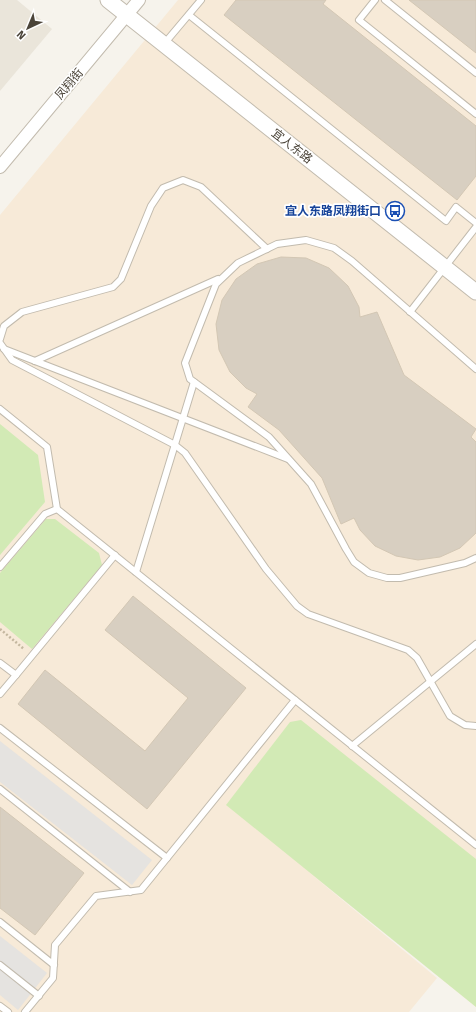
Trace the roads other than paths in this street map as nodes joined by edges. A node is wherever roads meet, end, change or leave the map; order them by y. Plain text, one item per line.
1 (108, 0) edge
2 (139, 0) edge
3 (201, 0) edge
4 (375, 0) edge
5 (385, 0) edge
6 (189, 14) junction
7 (127, 15) junction
8 (164, 44) junction
9 (476, 73) edge
10 (476, 114) edge
11 (0, 167) edge
12 (476, 223) edge
13 (476, 228) edge
14 (267, 249) junction
15 (445, 267) junction
16 (223, 277) junction
17 (476, 292) edge
18 (410, 312) junction
19 (0, 339) edge
20 (0, 342) edge
21 (4, 349) junction
22 (35, 361) junction
23 (476, 369) edge
24 (194, 382) junction
25 (0, 409) edge
26 (183, 418) junction
27 (175, 445) junction
28 (289, 460) junction
29 (57, 509) junction
30 (115, 555) junction
31 (476, 558) edge
32 (0, 567) edge
33 (136, 572) junction
34 (476, 644) edge
35 (0, 663) edge
36 (16, 675) junction
37 (431, 682) junction
38 (0, 694) edge
39 (295, 700) junction
40 (476, 726) edge
41 (0, 728) edge
42 (352, 746) junction
43 (0, 788) edge
44 (476, 845) edge
45 (167, 858) junction
46 (130, 892) junction
47 (0, 922) edge
48 (0, 965) edge
49 (54, 965) junction
50 (39, 996) junction
51 (0, 1006) edge
52 (8, 1012) edge
53 (25, 1012) edge

1 - 7 street, 宜人东路
2 - 7 street, 凤翔街
3 - 6 lane
4 - 10 lane
5 - 9 lane
6 - 8 lane
6 - 12 lane
7 - 8 street, 宜人东路
7 - 11 street, 凤翔街
8 - 15 street, 宜人东路
13 - 15 lane
14 - 16 lane
14 - 18 lane
14 - 19 lane
15 - 17 street, 宜人东路
15 - 18 lane
16 - 22 lane
16 - 24 lane
18 - 23 lane
20 - 21 lane
21 - 22 lane
21 - 27 lane
22 - 26 lane
24 - 26 lane
24 - 28 lane
25 - 29 lane
26 - 27 lane
26 - 28 lane
27 - 33 lane
27 - 37 lane
28 - 31 lane
29 - 30 lane
29 - 32 lane
30 - 33 lane
30 - 36 lane
33 - 39 lane
34 - 37 lane
35 - 36 lane
36 - 38 lane
37 - 40 lane
37 - 42 lane
39 - 42 lane
39 - 45 lane
41 - 45 lane
42 - 44 lane
43 - 46 lane
45 - 46 lane
46 - 49 lane
47 - 49 lane
48 - 50 lane
49 - 50 lane
50 - 53 lane
51 - 52 lane

